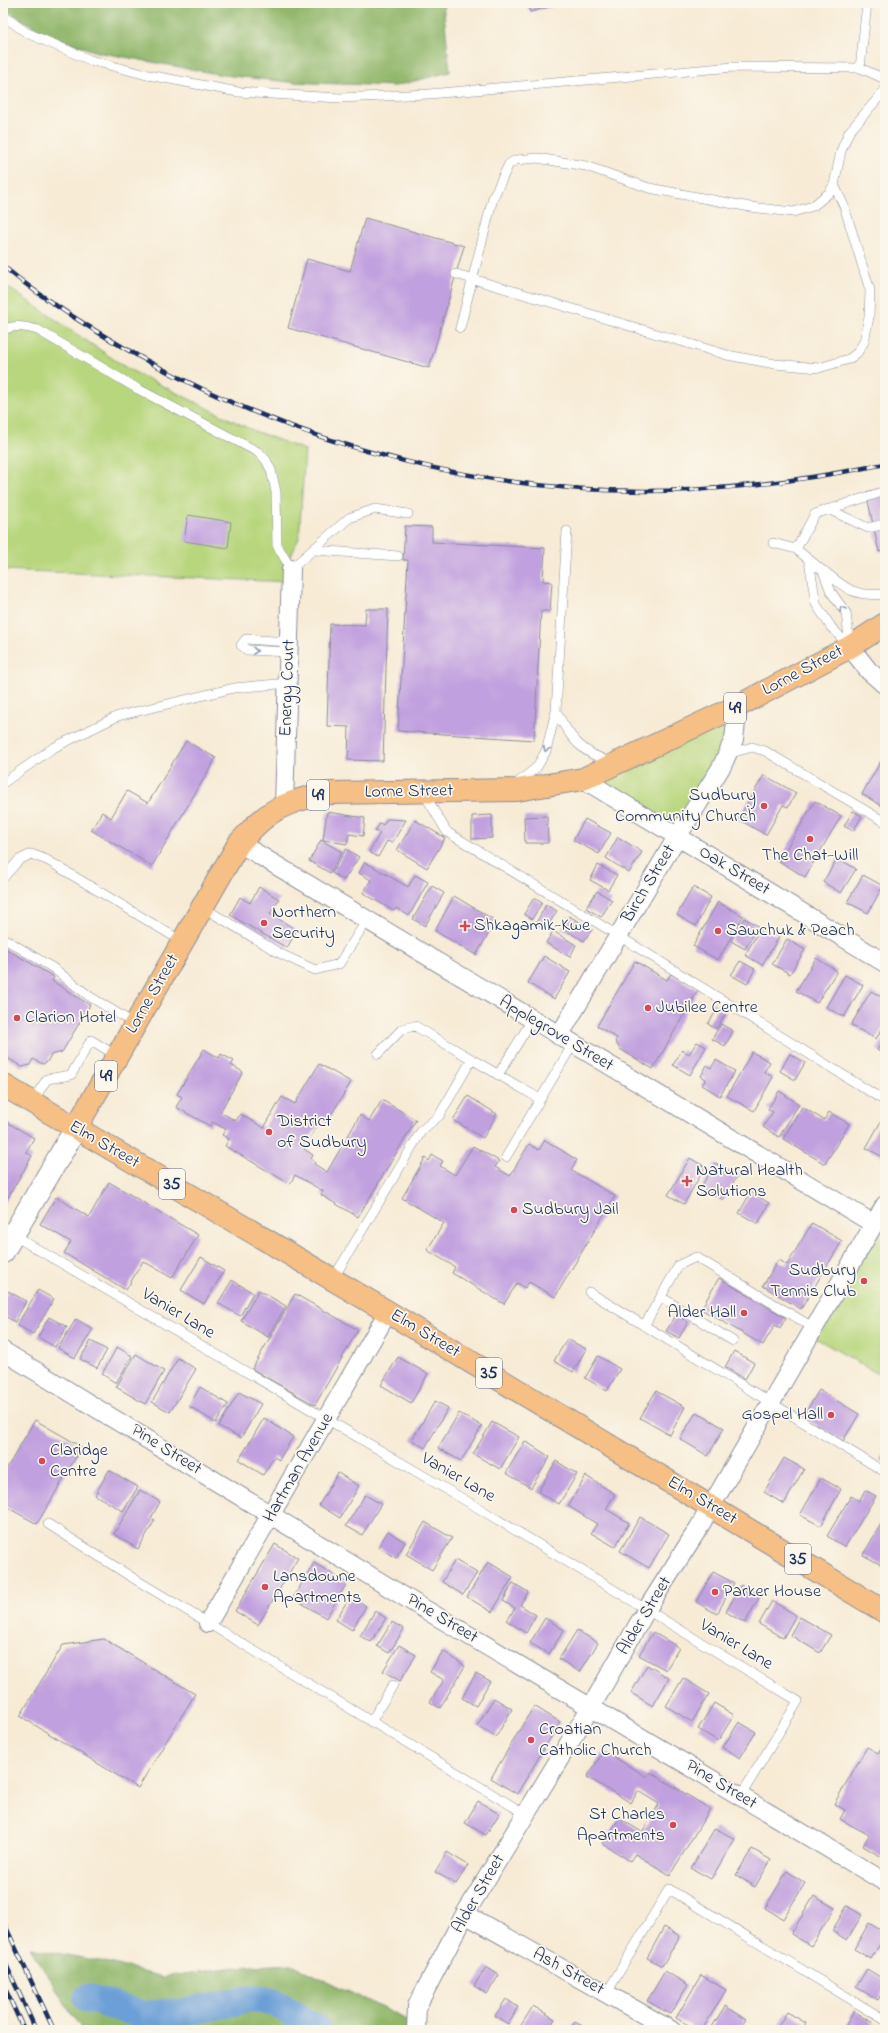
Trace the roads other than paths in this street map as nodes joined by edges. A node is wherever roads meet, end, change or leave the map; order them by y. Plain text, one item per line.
1 (867, 3) edge
2 (3, 16) edge
3 (860, 68) junction
4 (885, 79) edge
5 (885, 90) edge
6 (834, 185) junction
7 (456, 274) dead end
8 (473, 279) junction
9 (460, 328) dead end
10 (3, 330) edge
11 (885, 491) edge
12 (828, 509) junction
13 (408, 514) dead end
14 (885, 524) edge
15 (567, 531) dead end
16 (773, 543) dead end
17 (796, 549) junction
18 (314, 550) junction
19 (398, 556) dead end
20 (809, 560) junction
21 (291, 569) junction
22 (823, 571) junction
23 (885, 594) edge
24 (885, 624) edge
25 (850, 647) junction
26 (288, 683) junction
27 (885, 685) edge
28 (738, 706) junction
29 (556, 711) junction
30 (728, 754) junction
31 (617, 763) junction
32 (582, 779) junction
33 (3, 782) edge
34 (506, 790) junction
35 (423, 791) junction
36 (284, 806) junction
37 (885, 822) edge
38 (677, 837) junction
39 (239, 843) junction
40 (3, 878) edge
41 (202, 907) junction
42 (367, 920) junction
43 (619, 936) junction
44 (3, 938) edge
45 (183, 942) junction
46 (885, 963) edge
47 (532, 1020) junction
48 (135, 1024) junction
49 (566, 1040) junction
50 (378, 1054) dead end
51 (117, 1056) junction
52 (472, 1060) junction
53 (498, 1075) junction
54 (3, 1085) edge
55 (540, 1099) junction
56 (885, 1100) edge
57 (32, 1102) junction
58 (76, 1128) junction
59 (506, 1157) dead end
60 (885, 1205) edge
61 (874, 1224) junction
62 (6, 1238) edge
63 (333, 1279) junction
64 (589, 1292) dead end
65 (661, 1297) junction
66 (388, 1312) junction
67 (644, 1326) junction
68 (814, 1328) junction
69 (733, 1341) dead end
70 (3, 1350) edge
71 (770, 1403) junction
72 (326, 1420) junction
73 (885, 1472) edge
74 (710, 1506) junction
75 (272, 1515) junction
76 (48, 1524) dead end
77 (647, 1609) junction
78 (885, 1612) edge
79 (208, 1623) junction
80 (393, 1685) dead end
81 (592, 1707) junction
82 (371, 1722) junction
83 (740, 1796) junction
84 (527, 1815) junction
85 (885, 1882) edge
86 (465, 1914) junction
87 (606, 1994) junction
88 (885, 2020) edge
89 (416, 2030) edge
90 (671, 2030) edge

1 - 3 lane
2 - 3 lane
3 - 4 lane
5 - 6 lane
6 - 8 lane
6 - 8 lane
7 - 8 lane
8 - 9 lane
10 - 21 lane
11 - 12 lane
12 - 14 lane
12 - 17 lane
13 - 18 lane
15 - 29 lane
16 - 17 lane
17 - 20 lane
18 - 19 lane
18 - 21 lane
20 - 22 lane
20 - 25 lane
21 - 26 street, Energy Court
22 - 23 lane
25 -> 22 lane
24 - 25 main road, Lorne Street / 49
25 - 27 street
25 - 28 main road, Lorne Street / 49
26 - 33 lane
26 - 36 street, Energy Court
28 - 30 street, Birch Street
28 - 31 main road, Lorne Street / 49
29 - 31 lane
29 -> 34 lane
30 - 37 lane
30 - 38 street, Birch Street
31 - 32 main road, Lorne Street / 49
32 - 34 main road, Lorne Street / 49
32 - 38 street, Oak Street
34 - 35 main road, Lorne Street / 49
35 - 36 main road, Lorne Street / 49
35 - 43 lane
36 - 39 main road, Lorne Street / 49
38 - 43 street, Birch Street
38 - 46 street, Oak Street
39 - 41 main road, Lorne Street / 49
39 - 42 street, Applegrove Street
40 - 45 lane
41 - 42 lane
41 - 45 main road, Lorne Street / 49
42 - 47 street, Applegrove Street
43 - 49 street, Birch Street
43 - 56 lane
44 - 48 lane
45 - 48 main road, Lorne Street / 49
47 - 49 street, Applegrove Street
47 - 53 lane
48 - 51 main road, Lorne Street / 49
49 - 55 lane
49 - 61 street, Applegrove Street
50 - 52 lane
51 - 57 lane
51 - 58 main road, Lorne Street / 49
52 - 53 lane
52 - 63 lane
53 - 55 lane
54 - 57 main road, Elm Street / 35
55 - 59 lane
57 - 58 main road, Elm Street / 35
58 - 62 street
58 - 63 main road, Elm Street / 35
60 - 61 street, Alder Street
61 - 68 street, Alder Street
62 - 72 lane, Vanier Lane
63 - 66 main road, Elm Street / 35
64 - 67 lane
65 - 67 lane
65 - 68 lane
65 - 69 lane
66 - 72 street, Hartman Avenue
66 - 74 main road, Elm Street / 35
67 - 71 lane
68 - 71 street, Alder Street
70 - 75 street, Pine Street
71 - 73 lane
71 - 74 street, Alder Street
72 - 75 street, Hartman Avenue
72 - 77 lane, Vanier Lane
74 - 77 street, Alder Street
74 - 78 main road, Elm Street / 35
75 - 79 street, Hartman Avenue
75 - 81 street, Pine Street
76 - 79 lane
77 - 81 street, Alder Street
77 - 83 lane, Vanier Lane
79 - 82 lane
80 - 82 lane
81 - 83 street, Pine Street
81 - 84 street, Alder Street
82 - 84 lane
83 - 85 street, Pine Street
84 - 86 street, Alder Street
86 - 87 street, Ash Street
86 - 89 street, Alder Street
87 - 88 lane
87 - 90 street, Ash Street

